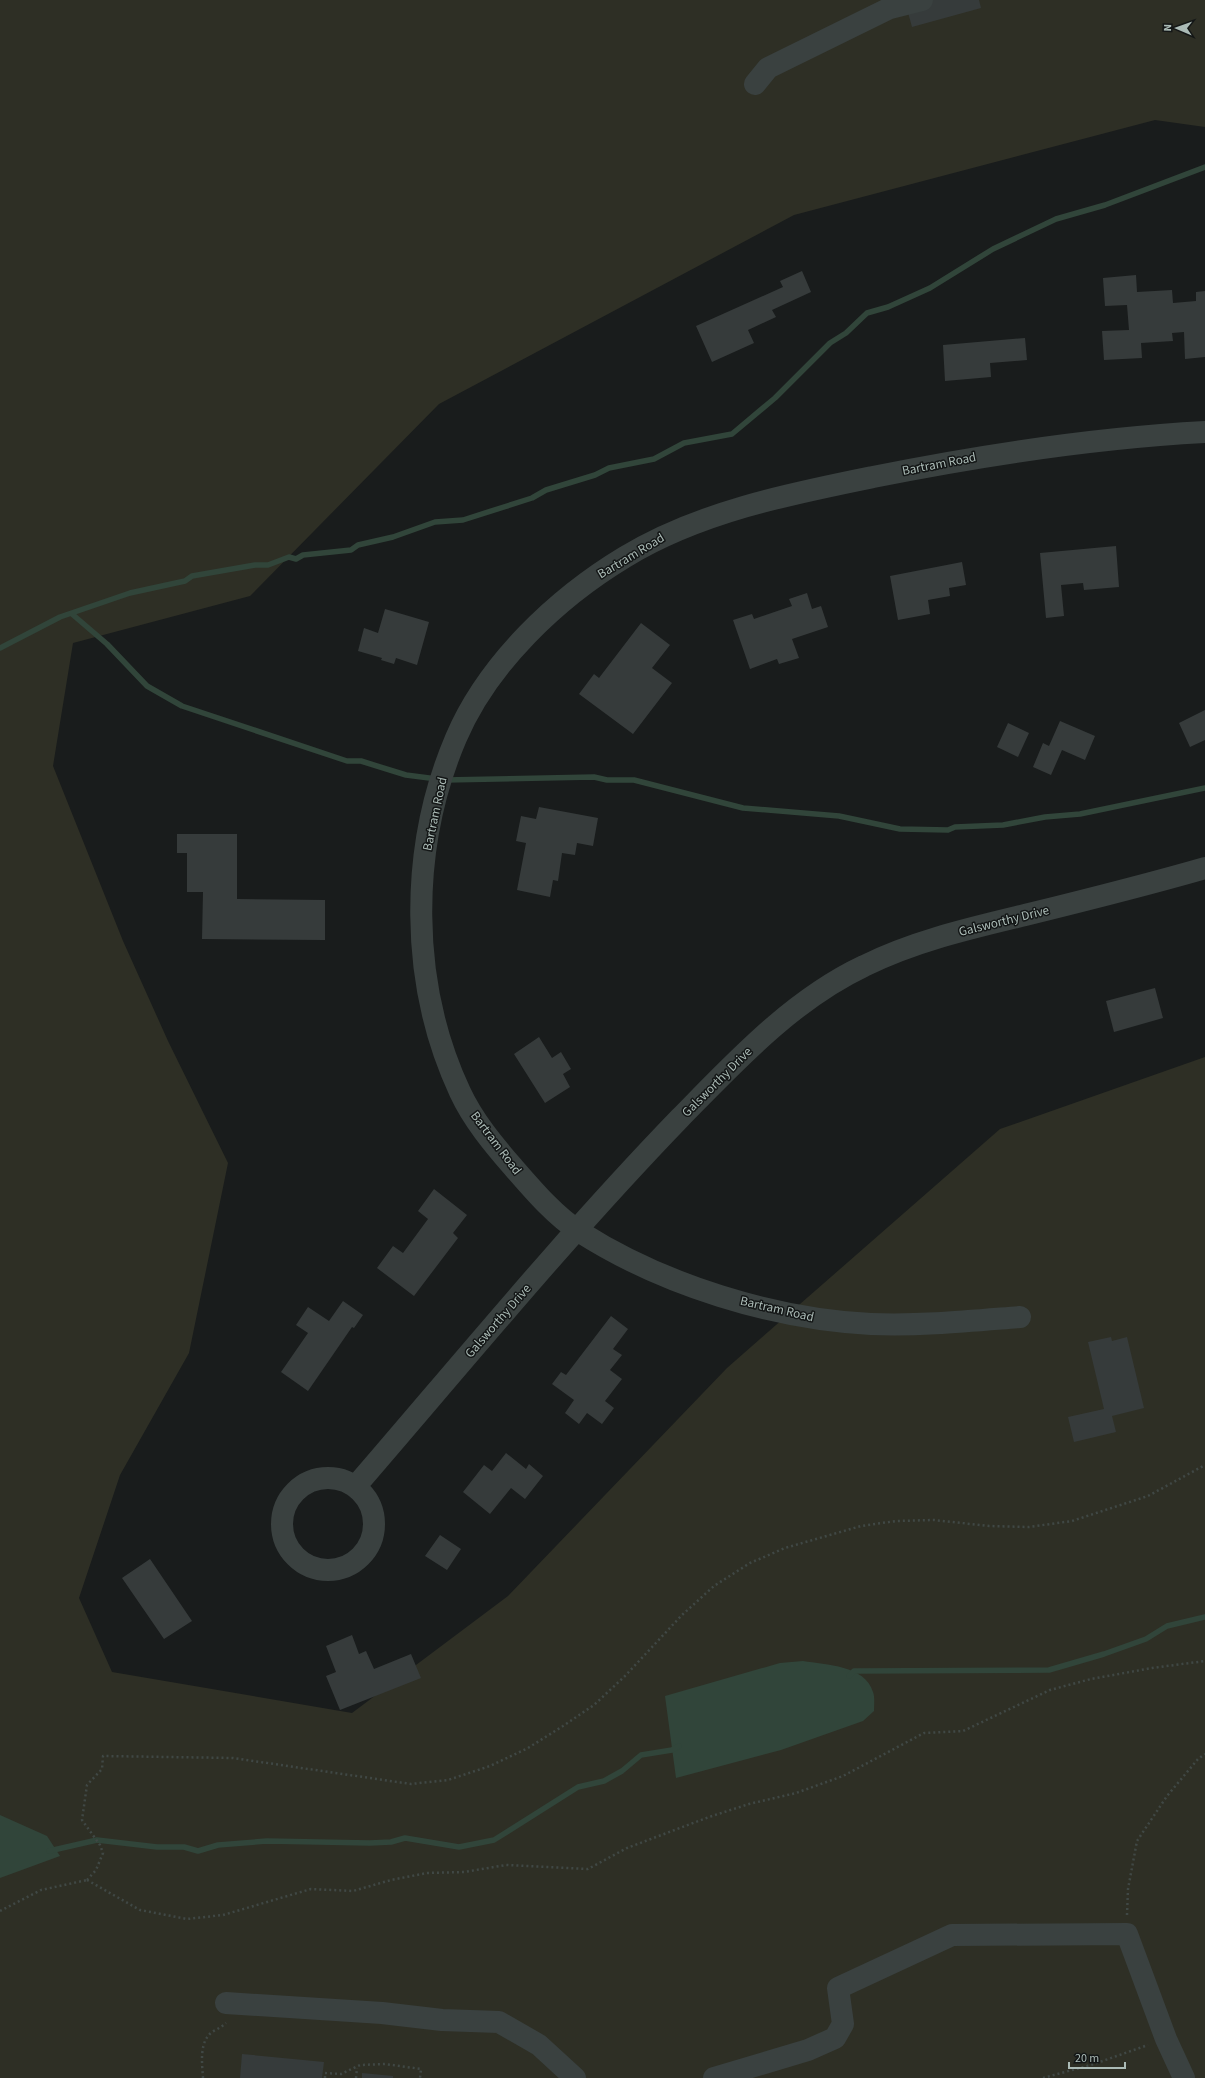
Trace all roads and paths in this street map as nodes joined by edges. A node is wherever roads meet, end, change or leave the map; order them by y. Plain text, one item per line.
1 (922, 0) edge
2 (755, 84) dead end
3 (1205, 432) edge
4 (1205, 868) edge
5 (576, 1230) junction
6 (1020, 1317) dead end
7 (1205, 1465) edge
8 (355, 1487) junction
9 (1205, 1662) edge
10 (1205, 1754) edge
11 (87, 1880) junction
12 (0, 1911) edge
13 (1127, 1934) junction
14 (230, 2004) joint
15 (1166, 2039) junction
16 (357, 2068) junction
17 (203, 2078) edge
18 (324, 2078) edge
19 (356, 2078) edge
20 (420, 2078) edge
21 (575, 2078) edge
22 (714, 2078) edge
23 (1043, 2078) edge
24 (1184, 2078) edge

1 - 2 street
3 - 5 street, Bartram Road
4 - 5 street, Galsworthy Drive
5 - 6 street, Bartram Road
5 - 8 street, Galsworthy Drive
7 - 11 path
8 - 8 street
9 - 11 path
10 - 13 path
11 - 12 path
13 - 15 street
13 - 22 street
14 - 17 path
14 - 21 street
15 - 23 path
15 - 24 street
16 - 18 path
16 - 19 path
16 - 20 path

